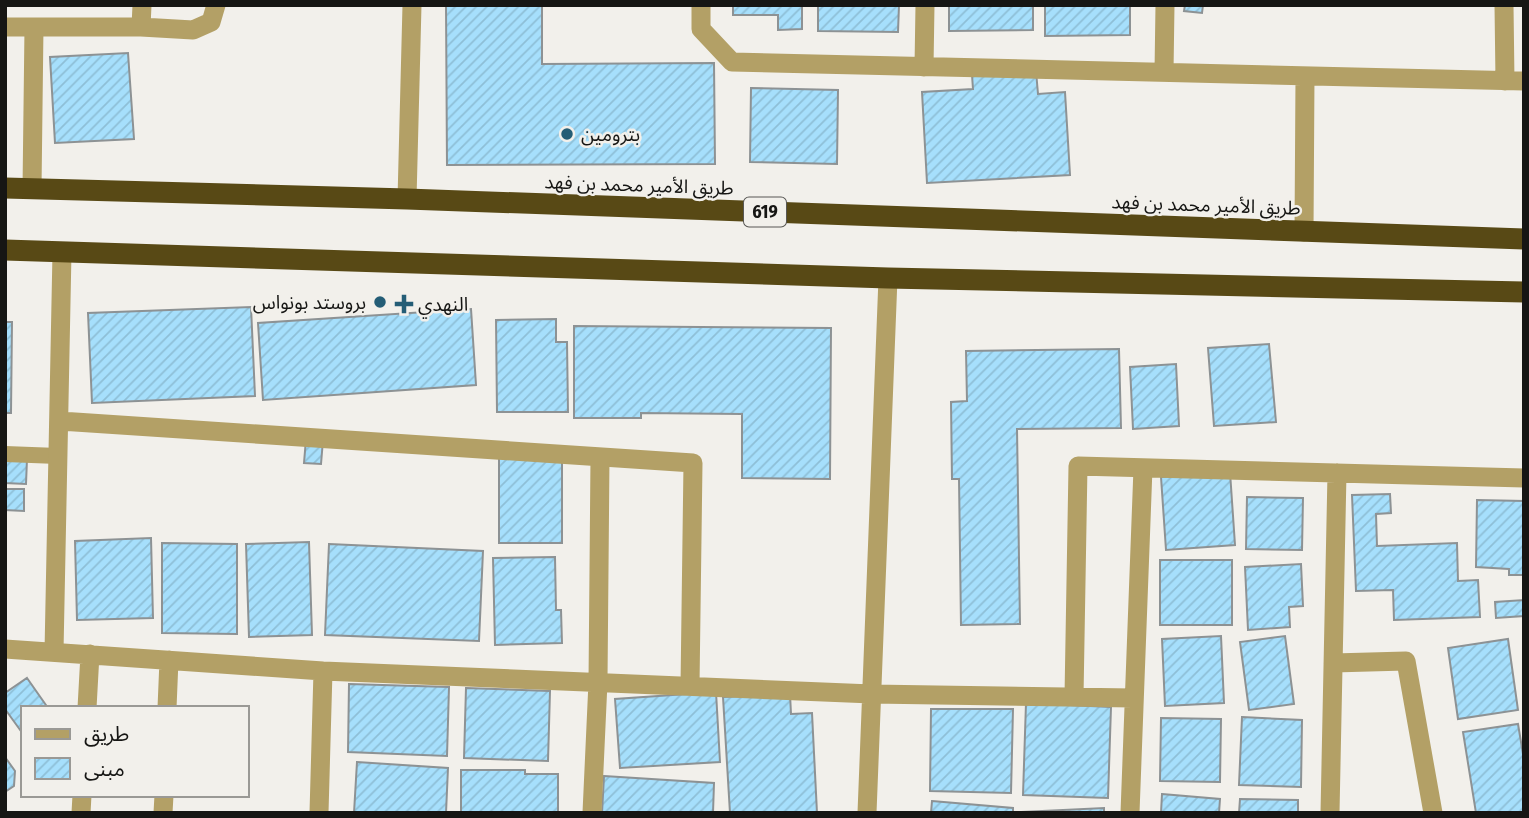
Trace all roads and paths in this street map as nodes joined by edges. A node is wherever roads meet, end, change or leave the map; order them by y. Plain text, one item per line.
1 (142, 5) edge
2 (216, 5) edge
3 (412, 5) edge
4 (701, 5) edge
5 (925, 5) edge
6 (1165, 5) edge
7 (1504, 5) edge
8 (5, 27) edge
9 (34, 27) junction
10 (141, 27) junction
11 (924, 66) junction
12 (1164, 72) junction
13 (1305, 76) junction
14 (1515, 81) edge
15 (5, 188) edge
16 (32, 189) junction
17 (407, 199) junction
18 (1304, 232) junction
19 (1524, 239) edge
20 (5, 250) edge
21 (62, 252) junction
22 (888, 278) junction
23 (1524, 292) edge
24 (60, 421) junction
25 (5, 454) edge
26 (58, 456) junction
27 (600, 457) junction
28 (1143, 468) junction
29 (1337, 473) junction
30 (1524, 478) edge
31 (5, 649) edge
32 (54, 652) junction
33 (90, 654) junction
34 (169, 660) junction
35 (1333, 663) junction
36 (323, 671) junction
37 (598, 682) junction
38 (690, 686) junction
39 (872, 694) junction
40 (1074, 697) junction
41 (1133, 698) junction
42 (87, 706) edge
43 (167, 706) edge
44 (319, 813) edge
45 (592, 813) edge
46 (867, 813) edge
47 (1130, 813) edge
48 (1330, 813) edge
49 (1433, 813) edge

1 - 10 street
2 - 10 street
3 - 17 street
4 - 11 street
5 - 11 street
6 - 12 street
7 - 14 street
8 - 9 street
9 - 10 street
9 - 16 street
11 - 12 street
12 - 13 street
13 - 14 street
13 - 18 street
15 - 16 highway, طريق الأمير محمد بن فهد / 619
16 - 17 highway, طريق الأمير محمد بن فهد / 619
17 - 18 highway, طريق الأمير محمد بن فهد / 619
18 - 19 highway, طريق الأمير محمد بن فهد / 619
20 - 21 highway
21 - 22 highway
21 - 24 street
22 - 23 highway
22 - 39 street
24 - 26 street
24 - 27 street
25 - 26 lane
26 - 32 street
27 - 37 street
27 - 38 street
28 - 29 street
28 - 40 street
28 - 41 street
29 - 30 street
29 - 35 street
31 - 32 street
32 - 33 street
33 - 34 street
33 - 42 street
34 - 36 street
34 - 43 street
35 - 48 street
35 - 49 street
36 - 37 street
36 - 44 street
37 - 38 street
37 - 45 street
38 - 39 street
39 - 40 street
39 - 46 street
40 - 41 street
41 - 47 street

